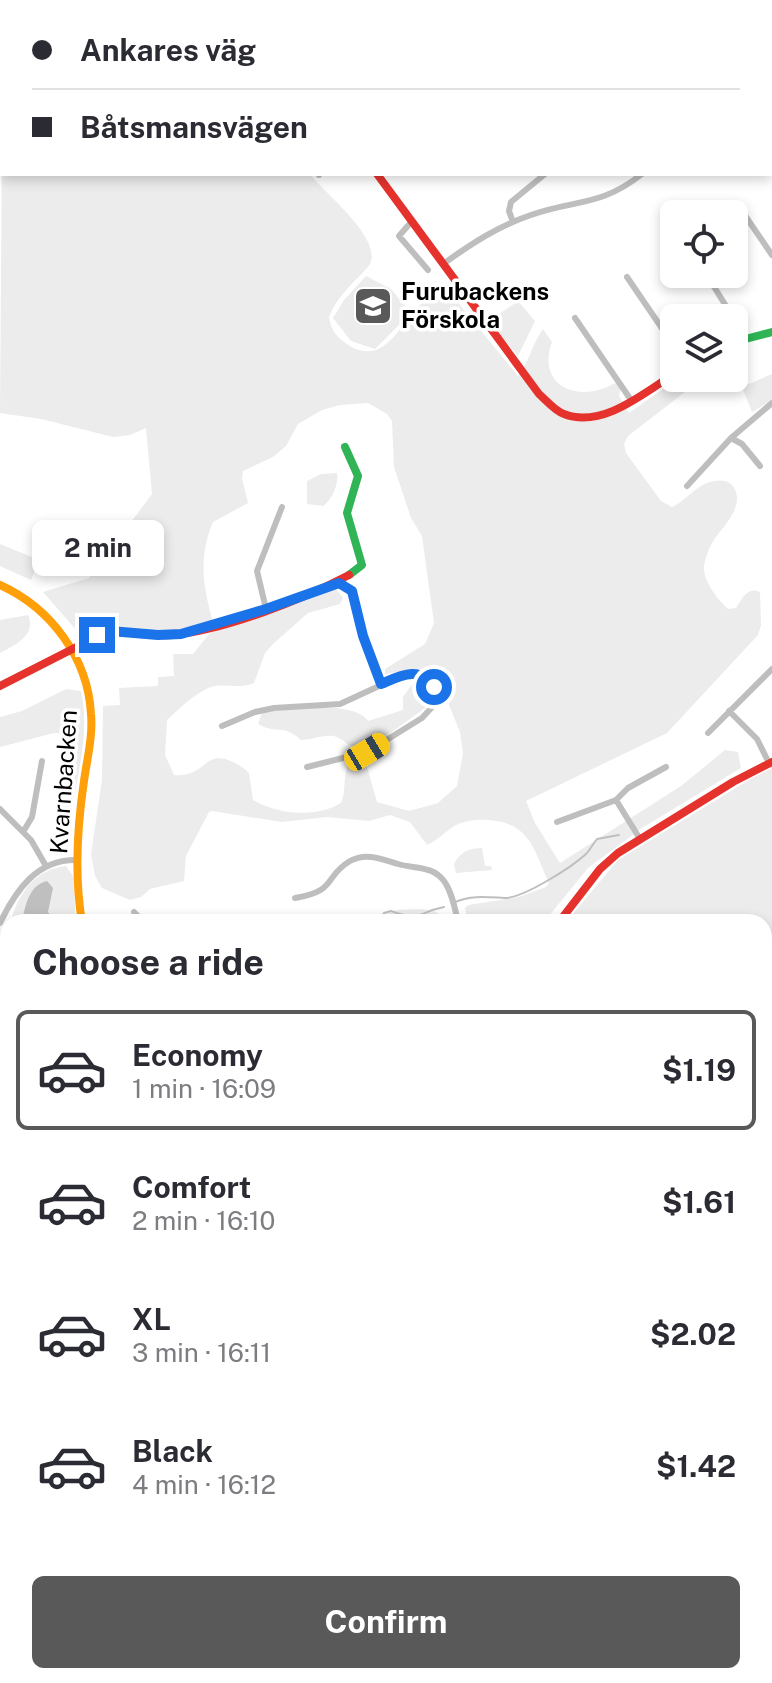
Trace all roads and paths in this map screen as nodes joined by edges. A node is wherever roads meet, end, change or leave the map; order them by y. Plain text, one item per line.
1 (378, 176) edge
2 (543, 176) edge
3 (639, 176) edge
4 (748, 220) edge
5 (412, 221) junction
6 (513, 222) junction
7 (772, 255) edge
8 (443, 264) junction
9 (428, 270) dead end
10 (627, 277) dead end
11 (575, 318) dead end
12 (660, 325) edge
13 (772, 332) edge
14 (748, 338) edge
15 (660, 382) edge
16 (631, 400) junction
17 (772, 403) edge
18 (731, 438) junction
19 (345, 447) dead end
20 (760, 466) dead end
21 (687, 486) dead end
22 (282, 507) dead end
23 (339, 583) junction
24 (0, 585) edge
25 (266, 609) junction
26 (70, 648) junction
27 (772, 669) edge
28 (381, 684) junction
29 (0, 686) edge
30 (729, 711) junction
31 (222, 726) dead end
32 (708, 733) dead end
33 (42, 761) dead end
34 (771, 762) edge
35 (307, 767) dead end
36 (666, 767) dead end
37 (616, 800) junction
38 (0, 809) edge
39 (557, 822) dead end
40 (23, 832) junction
41 (640, 839) junction
42 (77, 860) junction
43 (46, 866) junction
44 (295, 898) dead end
45 (134, 912) dead end
46 (5, 914) edge
47 (81, 914) edge
48 (137, 914) edge
49 (456, 914) edge
50 (565, 914) edge

1 - 5 street
2 - 6 street
3 - 6 street
4 - 7 street
5 - 8 street
5 - 9 street
6 - 8 street
8 - 16 street
10 - 12 street
11 - 16 street
13 - 14 street
15 - 16 street
17 - 18 street
18 - 20 street
18 - 21 street
19 - 23 street
22 - 25 street
23 - 25 street
23 - 28 street
24 - 26 street, Kvarnbacken
25 - 26 street
26 - 29 street
26 - 42 street, Kvarnbacken
27 - 30 street
28 - 31 street
28 - 35 street
30 - 32 street
30 - 34 street
33 - 40 street
34 - 41 street
36 - 37 street
37 - 39 street
37 - 41 street
38 - 40 street
40 - 43 street
41 - 50 street
42 - 43 street
42 - 47 street, Kvarnbacken
43 - 46 street
44 - 49 street
45 - 48 street

